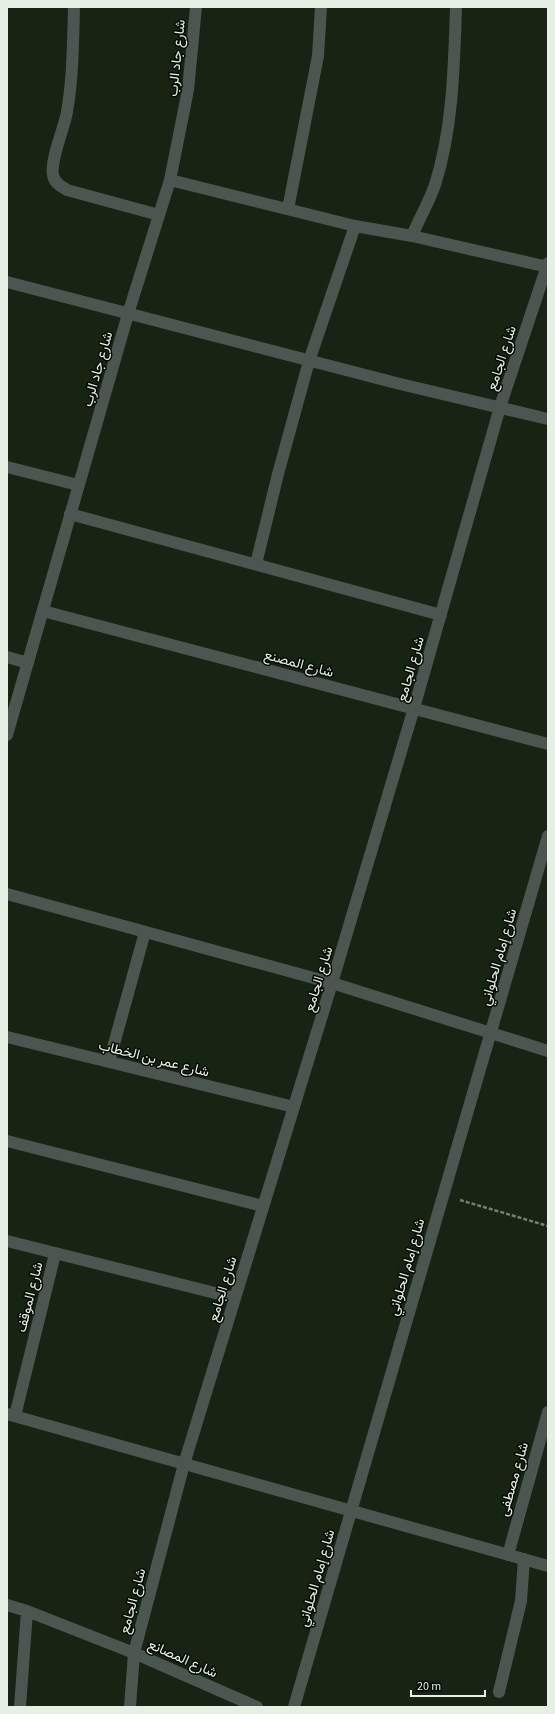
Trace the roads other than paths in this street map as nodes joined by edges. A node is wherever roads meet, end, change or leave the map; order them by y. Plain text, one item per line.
1 (74, 7) edge
2 (196, 7) edge
3 (321, 7) edge
4 (456, 7) edge
5 (170, 180) junction
6 (288, 209) junction
7 (159, 214) junction
8 (355, 226) junction
9 (412, 236) junction
10 (548, 266) edge
11 (7, 282) edge
12 (128, 314) junction
13 (309, 360) junction
14 (500, 407) junction
15 (548, 419) edge
16 (7, 467) edge
17 (78, 485) junction
18 (70, 514) junction
19 (256, 564) junction
20 (42, 611) junction
21 (441, 615) junction
22 (7, 657) edge
23 (28, 663) junction
24 (414, 708) junction
25 (7, 735) edge
26 (548, 744) edge
27 (548, 836) edge
28 (7, 894) edge
29 (145, 932) junction
30 (332, 983) junction
31 (492, 1034) junction
32 (7, 1037) edge
33 (548, 1051) edge
34 (109, 1062) junction
35 (294, 1107) junction
36 (7, 1140) edge
37 (263, 1206) junction
38 (7, 1242) edge
39 (55, 1254) junction
40 (235, 1298) junction
41 (548, 1412) edge
42 (11, 1415) edge
43 (184, 1464) junction
44 (351, 1511) junction
45 (508, 1555) junction
46 (524, 1559) junction
47 (548, 1566) edge
48 (7, 1605) edge
49 (26, 1611) junction
50 (134, 1653) junction
51 (499, 1692) dead end
52 (20, 1707) edge
53 (130, 1707) edge
54 (257, 1707) edge
55 (294, 1707) edge

1 - 7 street
2 - 5 street, شارع جاد الرب
3 - 6 street
4 - 9 street
5 - 6 street
5 - 7 street, شارع جاد الرب
6 - 8 street
7 - 12 street, شارع جاد الرب
8 - 9 street
8 - 13 street
9 - 10 street
10 - 14 street, شارع الجامع
11 - 12 street
12 - 13 street
12 - 17 street, شارع جاد الرب
13 - 14 street
13 - 19 street
14 - 15 street
14 - 21 street, شارع الجامع
16 - 17 street
17 - 18 street, شارع جاد الرب
18 - 19 street
18 - 20 street, شارع جاد الرب
19 - 21 street
20 - 23 street, شارع جاد الرب
20 - 24 street, شارع المصنع
21 - 24 street, شارع الجامع
22 - 23 street
23 - 25 street, شارع جاد الرب
24 - 26 street, شارع المصنع
24 - 30 street, شارع الجامع
27 - 31 street, شارع إمام الحلواني
28 - 29 street
29 - 30 street
29 - 34 street
30 - 31 street
30 - 35 street, شارع الجامع
31 - 33 street
31 - 44 street, شارع إمام الحلواني
32 - 34 street, شارع عمر بن الخطاب
34 - 35 street, شارع عمر بن الخطاب
35 - 37 street, شارع الجامع
36 - 37 street
37 - 40 street, شارع الجامع
38 - 39 street
39 - 40 street
39 - 42 street, شارع الموقف
40 - 43 street, شارع الجامع
41 - 45 street, شارع مصطفى
42 - 43 street
43 - 44 street
43 - 50 street, شارع الجامع
44 - 45 street
44 - 55 street, شارع إمام الحلواني
45 - 46 street
46 - 47 street
46 - 51 street
48 - 49 street, شارع المصانع
49 - 50 street, شارع المصانع
49 - 52 street
50 - 53 street, شارع الجامع
50 - 54 street, شارع المصانع

